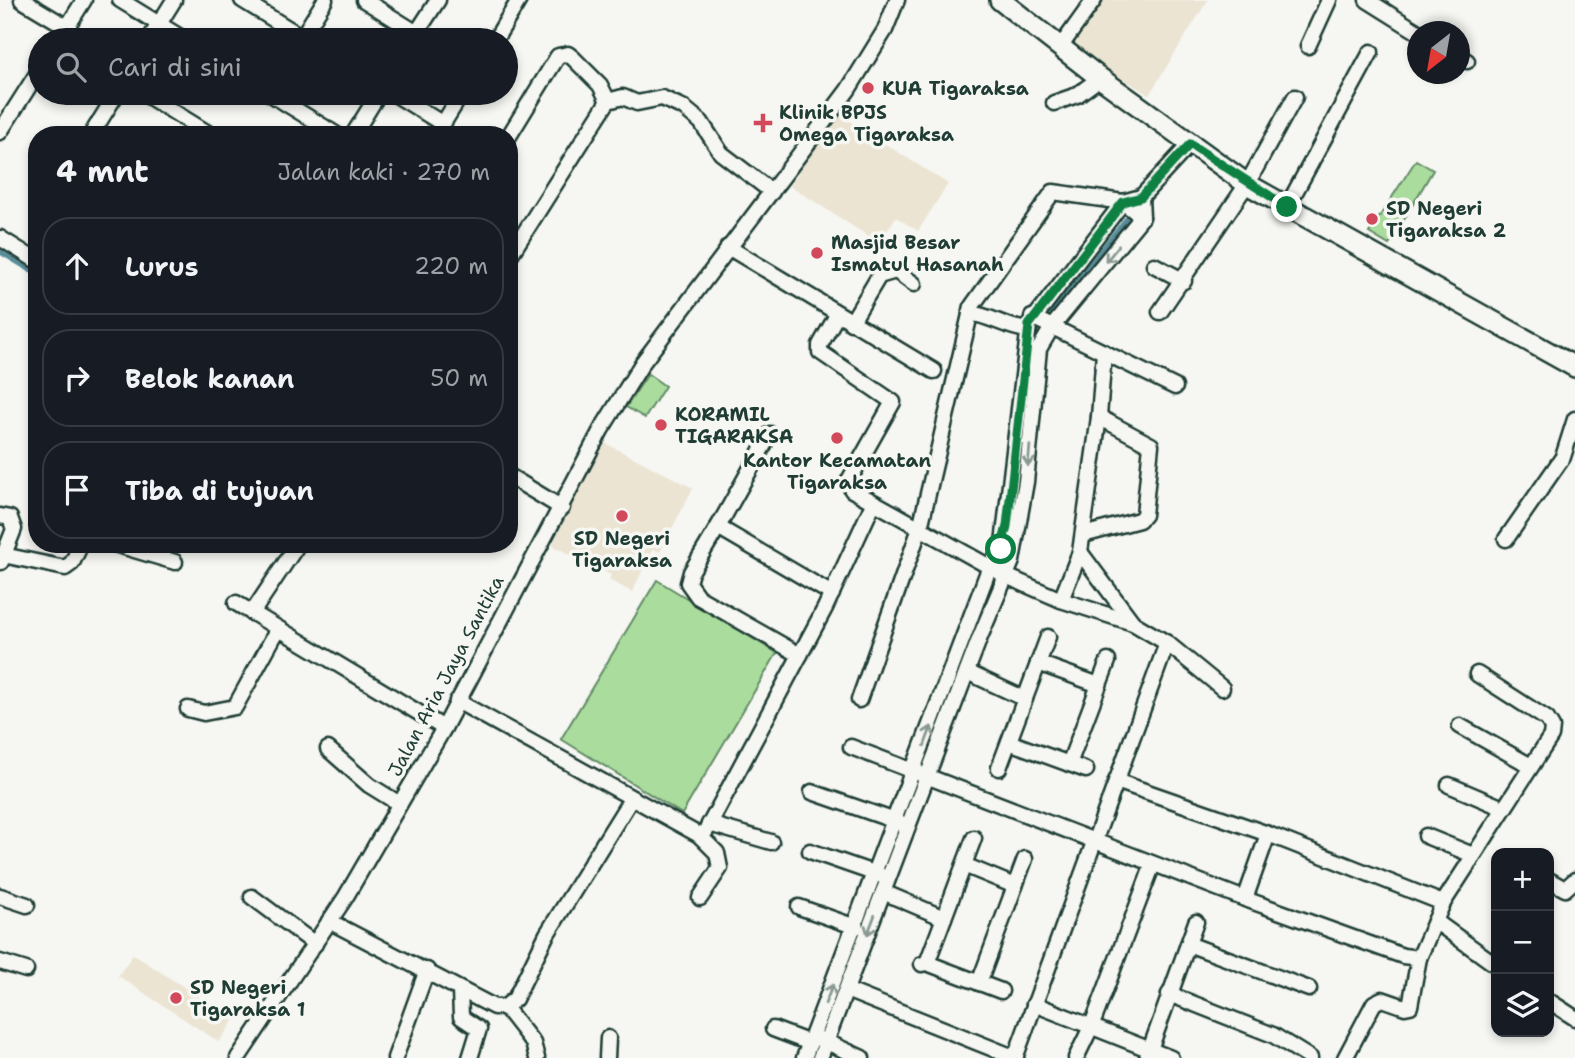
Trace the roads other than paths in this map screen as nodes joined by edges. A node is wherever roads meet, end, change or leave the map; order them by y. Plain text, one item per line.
1 (22, 0) edge
2 (84, 0) edge
3 (120, 0) edge
4 (174, 0) edge
5 (325, 0) edge
6 (364, 0) edge
7 (438, 0) edge
8 (519, 0) edge
9 (897, 0) edge
10 (1000, 0) edge
11 (1094, 0) edge
12 (1329, 0) edge
13 (1367, 0) edge
14 (248, 1) edge
15 (159, 24) junction
16 (1407, 25) edge
17 (67, 27) joint
18 (156, 28) edge
19 (166, 28) edge
20 (288, 28) edge
21 (311, 28) edge
22 (403, 28) edge
23 (421, 28) edge
24 (502, 28) edge
25 (1061, 46) junction
26 (1308, 46) dead end
27 (1371, 52) dead end
28 (1100, 78) junction
29 (28, 88) edge
30 (1295, 97) dead end
31 (608, 101) junction
32 (1054, 103) dead end
33 (110, 105) edge
34 (162, 105) edge
35 (289, 105) edge
36 (372, 105) edge
37 (409, 105) edge
38 (455, 105) edge
39 (97, 126) edge
40 (196, 126) edge
41 (323, 126) edge
42 (359, 126) edge
43 (436, 126) edge
44 (442, 126) edge
45 (515, 126) edge
46 (0, 132) edge
47 (1190, 144) junction
48 (1247, 184) junction
49 (772, 192) junction
50 (1141, 197) junction
51 (1123, 202) junction
52 (1287, 207) junction
53 (1142, 217) junction
54 (0, 238) edge
55 (518, 239) edge
56 (728, 247) junction
57 (28, 255) edge
58 (1154, 265) dead end
59 (1184, 281) junction
60 (914, 284) dead end
61 (1160, 312) dead end
62 (970, 313) junction
63 (837, 315) junction
64 (851, 323) junction
65 (1030, 324) junction
66 (1052, 327) junction
67 (1104, 352) junction
68 (1575, 367) edge
69 (934, 371) dead end
70 (1175, 387) dead end
71 (1099, 418) junction
72 (1575, 419) edge
73 (770, 434) dead end
74 (518, 481) edge
75 (1010, 481) junction
76 (1026, 482) junction
77 (873, 504) junction
78 (562, 508) junction
79 (0, 516) edge
80 (718, 527) junction
81 (920, 528) junction
82 (1083, 535) junction
83 (1506, 539) dead end
84 (1080, 552) junction
85 (77, 553) edge
86 (144, 553) edge
87 (292, 553) edge
88 (2, 560) edge
89 (175, 562) dead end
90 (991, 566) junction
91 (1006, 576) junction
92 (832, 594) junction
93 (1061, 600) junction
94 (236, 603) dead end
95 (252, 613) junction
96 (1133, 623) junction
97 (278, 629) junction
98 (1048, 637) dead end
99 (1167, 643) junction
100 (800, 655) junction
101 (1108, 661) dead end
102 (1038, 663) junction
103 (967, 672) junction
104 (1478, 674) dead end
105 (1099, 685) junction
106 (1222, 688) dead end
107 (1025, 699) junction
108 (859, 700) dead end
109 (457, 701) junction
110 (188, 709) dead end
111 (1460, 726) dead end
112 (444, 728) junction
113 (1009, 742) junction
114 (851, 747) dead end
115 (328, 750) dead end
116 (1069, 764) junction
117 (1531, 766) junction
118 (999, 768) dead end
119 (1086, 770) dead end
120 (922, 773) junction
121 (1116, 781) junction
122 (1449, 785) dead end
123 (812, 792) dead end
124 (631, 799) junction
125 (398, 803) junction
126 (1503, 808) junction
127 (902, 823) junction
128 (704, 829) junction
129 (1268, 834) junction
130 (1426, 835) dead end
131 (974, 838) dead end
132 (1094, 841) junction
133 (771, 842) dead end
134 (810, 851) dead end
135 (1474, 855) junction
136 (1025, 859) dead end
137 (1153, 864) junction
138 (964, 865) junction
139 (882, 876) junction
140 (1554, 883) edge
141 (1573, 885) edge
142 (1015, 886) junction
143 (883, 892) junction
144 (0, 896) edge
145 (253, 897) dead end
146 (700, 898) dead end
147 (1245, 899) junction
148 (1443, 903) junction
149 (27, 905) dead end
150 (799, 907) dead end
151 (944, 918) junction
152 (329, 921) junction
153 (1435, 921) junction
154 (1196, 922) dead end
155 (856, 927) junction
156 (315, 944) junction
157 (1188, 944) junction
158 (1419, 958) junction
159 (1491, 961) edge
160 (0, 962) edge
161 (26, 970) dead end
162 (428, 970) junction
163 (978, 983) junction
164 (1309, 989) dead end
165 (460, 990) junction
166 (846, 990) junction
167 (1001, 990) dead end
168 (1169, 994) junction
169 (1034, 1004) junction
170 (1554, 1004) edge
171 (505, 1007) junction
172 (1575, 1018) edge
173 (1092, 1025) junction
174 (773, 1029) dead end
175 (608, 1038) dead end
176 (816, 1040) junction
177 (1148, 1053) edge
178 (1008, 1057) edge
179 (238, 1058) edge
180 (395, 1058) edge
181 (470, 1058) edge
182 (537, 1058) edge
183 (607, 1058) edge
184 (804, 1058) edge
185 (820, 1058) edge
186 (862, 1058) edge
187 (1076, 1058) edge
188 (1171, 1058) edge
189 (1310, 1058) edge
190 (1345, 1058) edge

1 - 17 street
2 - 17 street
3 - 15 street
4 - 15 street
5 - 21 street
6 - 22 street
7 - 23 street
8 - 24 street
9 - 49 street, Jalan Aria Jaya Santika
10 - 25 main road
11 - 25 street
12 - 26 street
13 - 16 street
14 - 20 street
15 - 18 street
15 - 19 street
25 - 28 main road
27 - 52 street
28 - 32 street
28 - 47 main road
29 - 46 street
30 - 48 street
31 - 45 street
31 - 49 street
31 - 55 street
33 - 39 street
34 - 40 street
35 - 41 street
36 - 42 street
37 - 43 street
38 - 44 street
47 - 48 main road
47 - 50 street
48 - 52 main road
48 - 59 street
49 - 56 street, Jalan Aria Jaya Santika
50 - 51 street
50 - 53 street
51 - 53 street
51 - 62 street
51 - 65 street
52 - 68 main road
53 -> 66 street
54 - 57 street
56 - 63 street
56 - 78 street, Jalan Aria Jaya Santika
58 - 59 street
59 - 61 street
60 - 64 street
62 - 65 street
62 - 81 street
63 - 64 street
63 - 77 street
64 - 69 street
65 - 66 street
65 - 75 street
66 - 67 street
66 -> 76 street
67 - 70 street
67 - 71 street
71 - 82 street
71 - 82 street
72 - 83 street
73 - 80 street
74 - 78 street
75 - 76 street
75 - 90 street
76 - 91 street
77 - 81 street
77 - 92 street
78 - 109 street, Jalan Aria Jaya Santika
79 - 88 street
80 - 92 street
80 - 100 street
81 - 90 street
81 - 108 street
82 - 84 street
84 - 93 street
84 - 96 street
85 - 88 street
86 - 89 street
87 - 95 street
90 - 91 street
120 -> 90 street
91 - 93 street
91 - 103 street
92 - 100 street
93 - 96 street
94 - 95 street
95 - 97 street
96 - 99 street
97 - 110 street
97 - 112 street
98 - 102 street
99 - 106 street
99 - 121 street
100 - 128 street
101 - 105 street
102 - 105 street
102 - 107 street
103 - 107 street
103 - 120 street
104 - 117 street
105 - 116 street
107 - 113 street
109 - 112 street, Jalan Aria Jaya Santika
109 - 124 street
111 - 117 street
112 - 125 street, Jalan Aria Jaya Santika
113 - 116 street
113 - 118 street
114 - 120 street
115 - 125 street
116 - 119 street
117 - 126 street
120 - 127 street
120 - 132 street
121 - 129 street
121 - 132 street
122 - 126 street
123 - 127 street
124 - 128 street
124 - 171 street
125 - 152 street, Jalan Aria Jaya Santika
126 - 135 street
127 - 139 street
128 - 133 street
128 - 146 street
129 - 147 street
129 - 148 street
130 - 135 street
131 - 138 street
132 - 137 street
132 - 169 street
134 - 139 street
135 - 148 street
136 - 142 street
137 - 147 street
137 - 173 street
138 - 142 street
138 - 151 street
139 - 143 street
139 - 155 street
140 - 141 street
142 - 163 street
143 - 151 street
143 -> 166 street
144 - 149 street
145 - 156 street
147 - 158 street
148 - 153 street
150 - 155 street
151 - 163 street
152 - 156 street, Jalan Aria Jaya Santika
152 - 162 street
153 - 158 street
153 - 159 street
154 - 157 street
176 -> 155 street
156 - 179 street, Jalan Aria Jaya Santika
157 - 164 street
157 - 168 street
158 - 190 street
160 - 161 street
162 - 165 street
162 - 180 street
163 - 167 street
165 - 171 street
165 - 181 street
166 - 176 street
166 - 178 street
168 - 177 street
168 - 189 street
169 - 173 street
169 - 178 street
170 - 172 street
171 - 182 street
173 - 177 street
173 - 187 street
174 - 176 street
175 - 183 street
176 - 184 street
176 - 185 street
176 - 186 street
177 - 188 street

